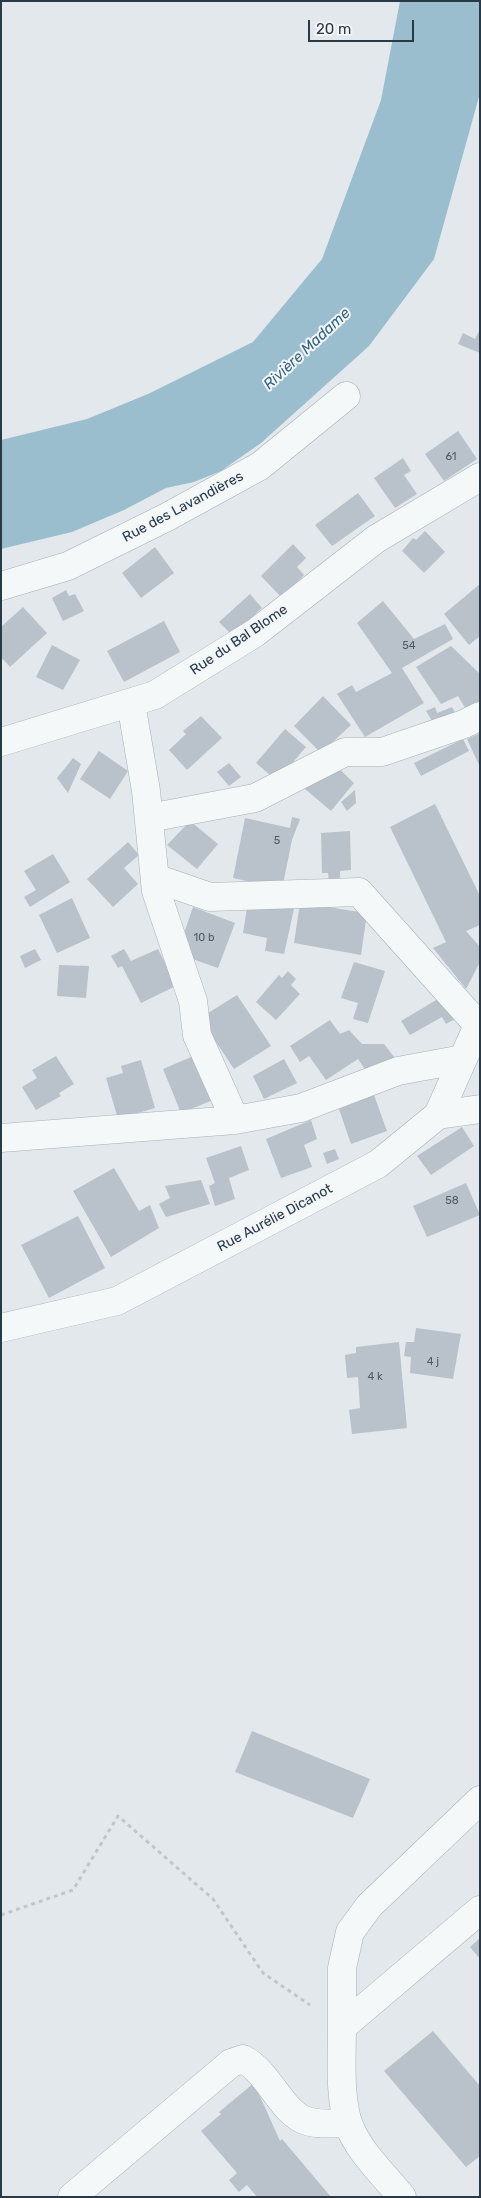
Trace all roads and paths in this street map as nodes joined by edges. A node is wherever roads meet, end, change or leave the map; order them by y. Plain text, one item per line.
1 (346, 396) dead end
2 (480, 477) edge
3 (1, 586) edge
4 (131, 703) junction
5 (480, 716) edge
6 (1, 742) edge
7 (149, 818) junction
8 (155, 878) junction
9 (479, 1023) edge
10 (463, 1059) junction
11 (480, 1109) edge
12 (438, 1115) junction
13 (234, 1120) junction
14 (1, 1138) edge
15 (1, 1328) edge
16 (480, 1800) edge
17 (480, 1910) edge
18 (1, 1915) edge
19 (342, 2027) junction
20 (348, 2123) junction
21 (72, 2197) edge
22 (402, 2197) edge

1 - 3 street, Rue des Lavandières
2 - 4 street, Rue du Bal Blome
4 - 6 street, Rue du Bal Blome
4 - 7 street
5 - 7 street
7 - 8 street
8 - 9 street
8 - 13 street
9 - 10 street, Rue Aurélie Dicanot
10 - 12 street, Rue Aurélie Dicanot
10 - 13 street
11 - 12 street
12 - 15 street, Rue Aurélie Dicanot
13 - 14 street
16 - 19 street
17 - 19 street
18 - 19 path
19 - 20 street
20 - 21 street
20 - 22 street

